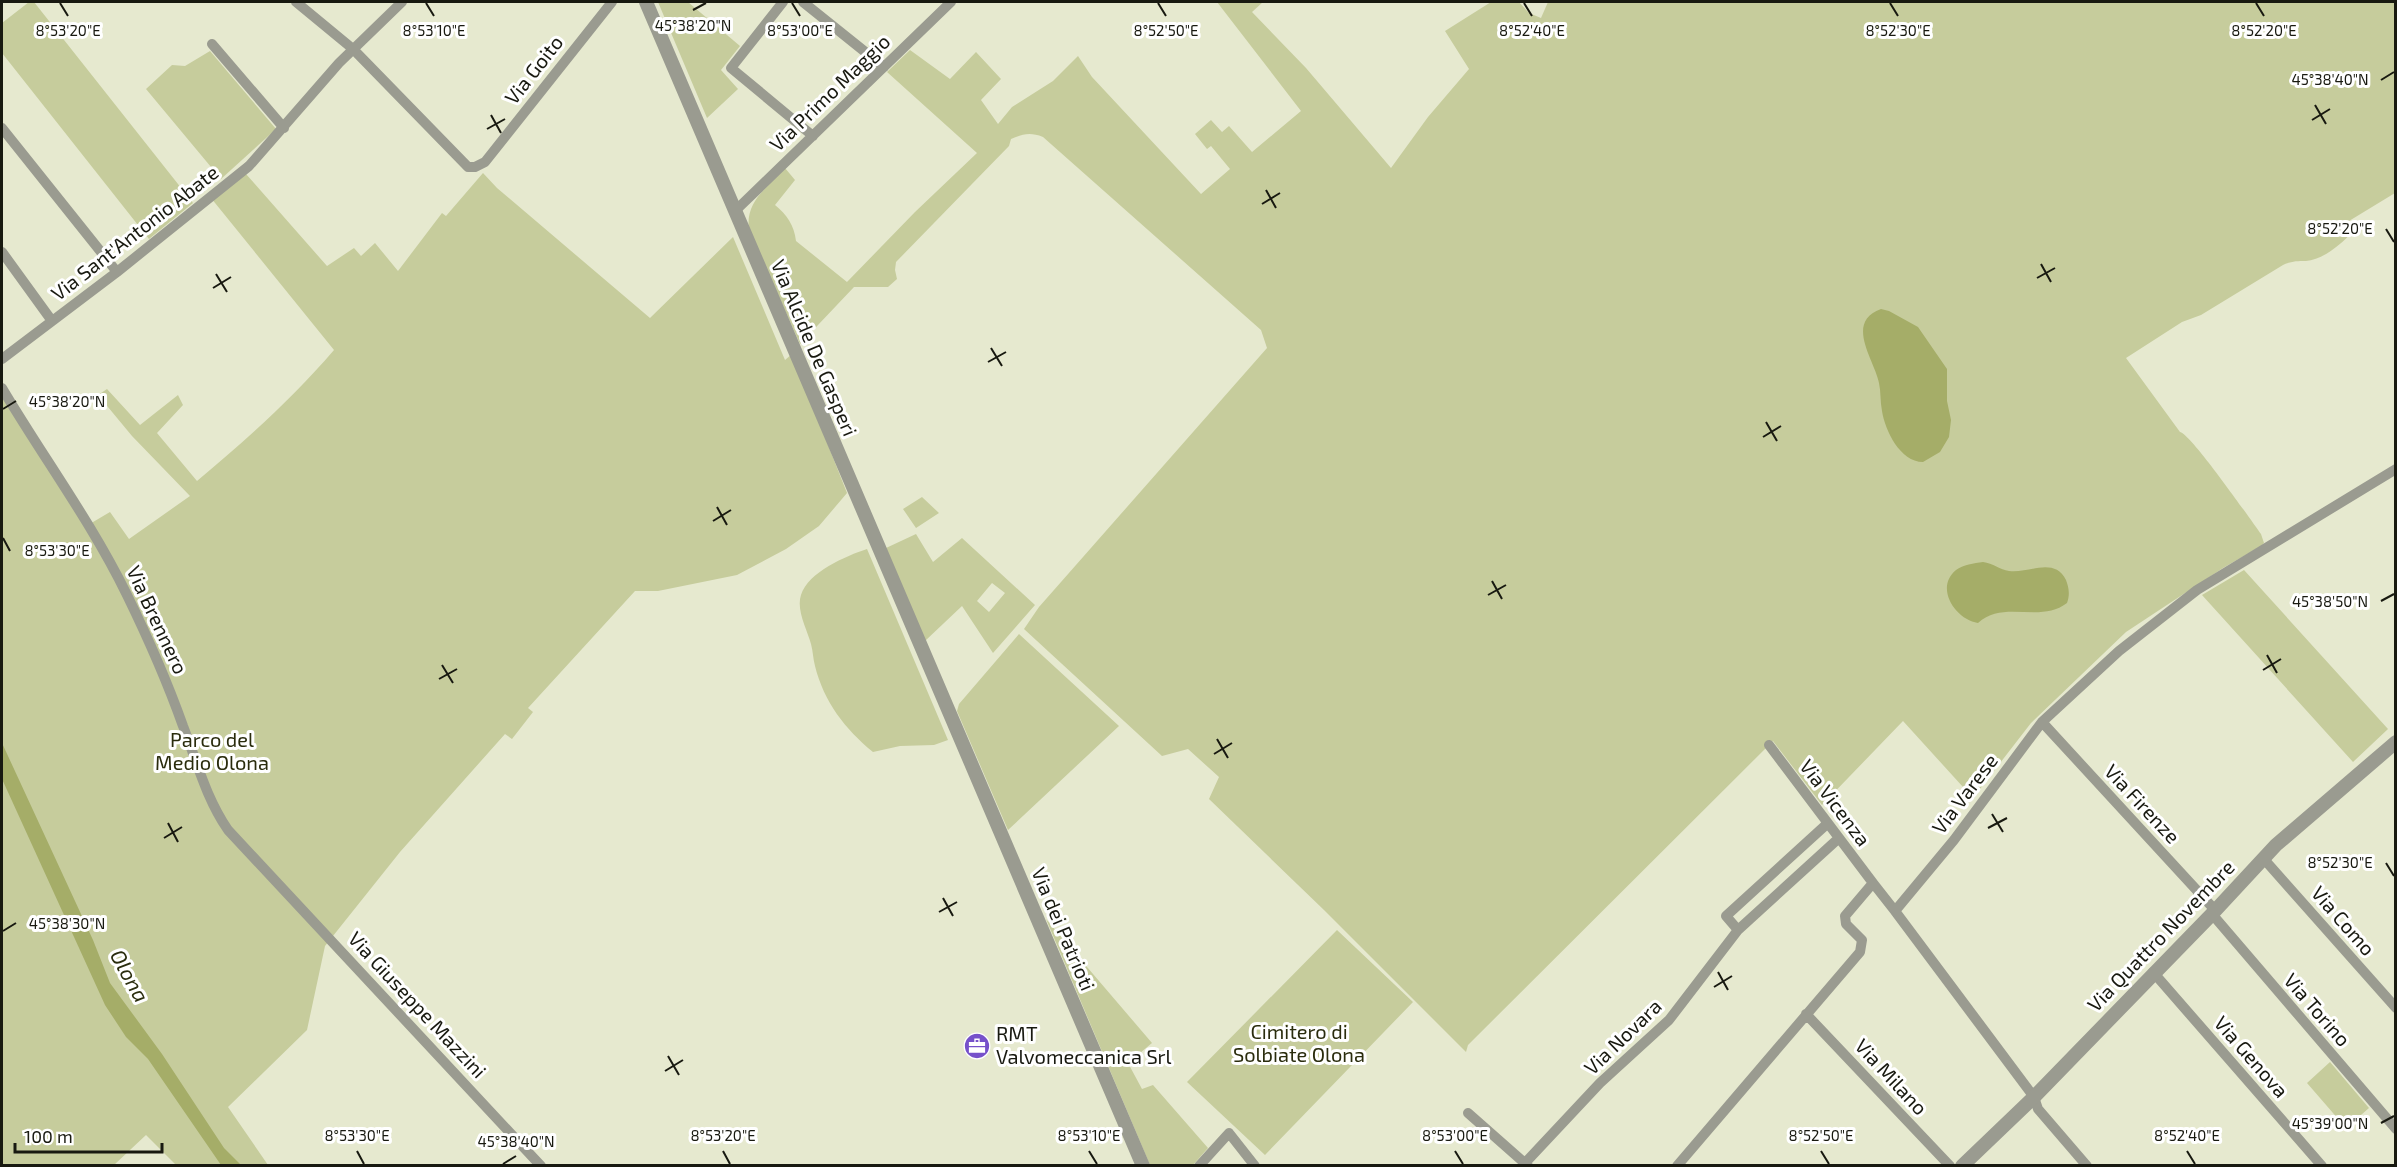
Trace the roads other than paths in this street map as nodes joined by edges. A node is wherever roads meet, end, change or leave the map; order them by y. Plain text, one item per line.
1 (296, 2) edge
2 (402, 2) edge
3 (612, 2) edge
4 (646, 2) edge
5 (783, 2) edge
6 (802, 2) edge
7 (951, 2) edge
8 (212, 44) dead end
9 (353, 49) junction
10 (884, 67) junction
11 (2, 128) edge
12 (284, 128) junction
13 (813, 136) junction
14 (735, 211) junction
15 (2, 252) edge
16 (117, 272) junction
17 (52, 321) junction
18 (2, 359) edge
19 (2, 388) edge
20 (2396, 469) edge
21 (947, 708) joint
22 (2042, 722) junction
23 (2396, 742) edge
24 (1769, 745) dead end
25 (1828, 823) junction
26 (1839, 838) junction
27 (2264, 858) junction
28 (267, 870) joint
29 (1873, 883) junction
30 (1895, 911) junction
31 (2213, 912) junction
32 (1738, 930) junction
33 (2153, 972) junction
34 (2396, 1008) edge
35 (1806, 1014) junction
36 (2034, 1096) junction
37 (1468, 1113) dead end
38 (2396, 1129) edge
39 (1527, 1164) edge
40 (541, 1166) edge
41 (1143, 1166) edge
42 (1199, 1166) edge
43 (1255, 1166) edge
44 (1677, 1166) edge
45 (1950, 1166) edge
46 (1962, 1166) edge
47 (2087, 1166) edge
48 (2322, 1166) edge

1 - 9 street
2 - 9 street, Via Sant'Antonio Abate
3 - 9 street, Via Goito
4 - 14 street, Via Alcide De Gasperi
5 - 13 street
6 - 10 street
7 - 10 street, Via Primo Maggio
8 - 12 street
9 - 12 street, Via Sant'Antonio Abate
10 - 13 street, Via Primo Maggio
11 - 16 street
12 - 16 street, Via Sant'Antonio Abate
13 - 14 street, Via Primo Maggio
14 - 21 street, Via Alcide De Gasperi
15 - 17 street
16 - 17 street, Via Sant'Antonio Abate
17 - 18 street, Via Sant'Antonio Abate
19 - 28 street, Via Brennero
20 - 22 street, Via Varese
21 - 41 street, Via dei Patrioti
22 - 30 street, Via Varese
22 - 31 street, Via Firenze
23 - 27 street, Via Quattro Novembre
24 - 25 street, Via Vicenza
25 - 26 street, Via Vicenza
25 - 32 street
26 - 29 street, Via Vicenza
26 - 32 street, Via Novara
27 - 31 street, Via Quattro Novembre
27 - 34 street, Via Como
28 - 40 street, Via Giuseppe Mazzini
29 - 30 street
29 - 35 street
30 - 36 street
31 - 33 street, Via Quattro Novembre
31 - 38 street, Via Torino
32 - 39 street, Via Novara
33 - 36 street, Via Quattro Novembre
33 - 48 street, Via Genova
35 - 44 street
35 - 45 street, Via Milano
36 - 46 street, Via Quattro Novembre
36 - 47 street
37 - 39 street
42 - 43 street

